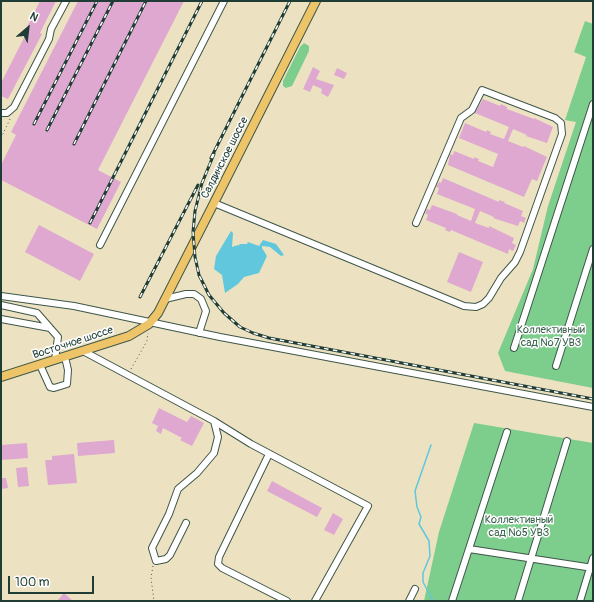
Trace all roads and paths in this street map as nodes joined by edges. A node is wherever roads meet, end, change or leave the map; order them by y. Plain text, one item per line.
1 (66, 1) edge
2 (224, 1) edge
3 (316, 1) edge
4 (593, 104) edge
5 (14, 107) junction
6 (1, 113) edge
7 (1, 138) edge
8 (214, 203) junction
9 (416, 224) dead end
10 (100, 245) dead end
11 (593, 249) edge
12 (1, 296) edge
13 (165, 299) junction
14 (1, 305) edge
15 (1, 319) edge
16 (149, 324) junction
17 (50, 328) junction
18 (199, 333) junction
19 (514, 348) dead end
20 (83, 351) junction
21 (65, 357) junction
22 (55, 360) junction
23 (40, 365) junction
24 (556, 366) dead end
25 (127, 375) junction
26 (1, 378) edge
27 (593, 407) edge
28 (214, 421) junction
29 (507, 432) dead end
30 (567, 441) dead end
31 (268, 454) junction
32 (186, 523) dead end
33 (470, 549) junction
34 (593, 558) edge
35 (531, 559) junction
36 (156, 561) junction
37 (592, 567) edge
38 (415, 589) dead end
39 (154, 601) edge
40 (287, 601) edge
41 (315, 601) edge
42 (409, 601) edge
43 (452, 601) edge
44 (518, 601) edge
45 (580, 601) edge

1 - 5 street
2 - 10 street
3 - 8 main road, Салдинское шоссе
4 - 19 street
5 - 6 street
5 - 7 path
8 - 9 street
8 - 13 main road, Салдинское шоссе
11 - 24 street
12 - 16 street
13 - 16 main road, Салдинское шоссе
13 - 18 street
14 - 17 street
15 - 17 street
16 - 18 street
16 - 20 main road, Восточное шоссе
16 - 25 path
17 - 22 street
18 - 27 street
20 - 21 main road, Восточное шоссе
20 - 25 street
21 - 22 main road, Восточное шоссе
21 - 23 street
22 - 23 main road, Восточное шоссе
23 - 26 main road, Восточное шоссе
25 - 28 street
28 - 31 street
28 - 36 street
29 - 33 street
30 - 35 street
31 - 40 street
31 - 41 street
32 - 36 street
33 - 35 street
33 - 43 street
34 - 37 street
35 - 37 street
35 - 44 street
36 - 39 path
37 - 45 street
38 - 42 street

